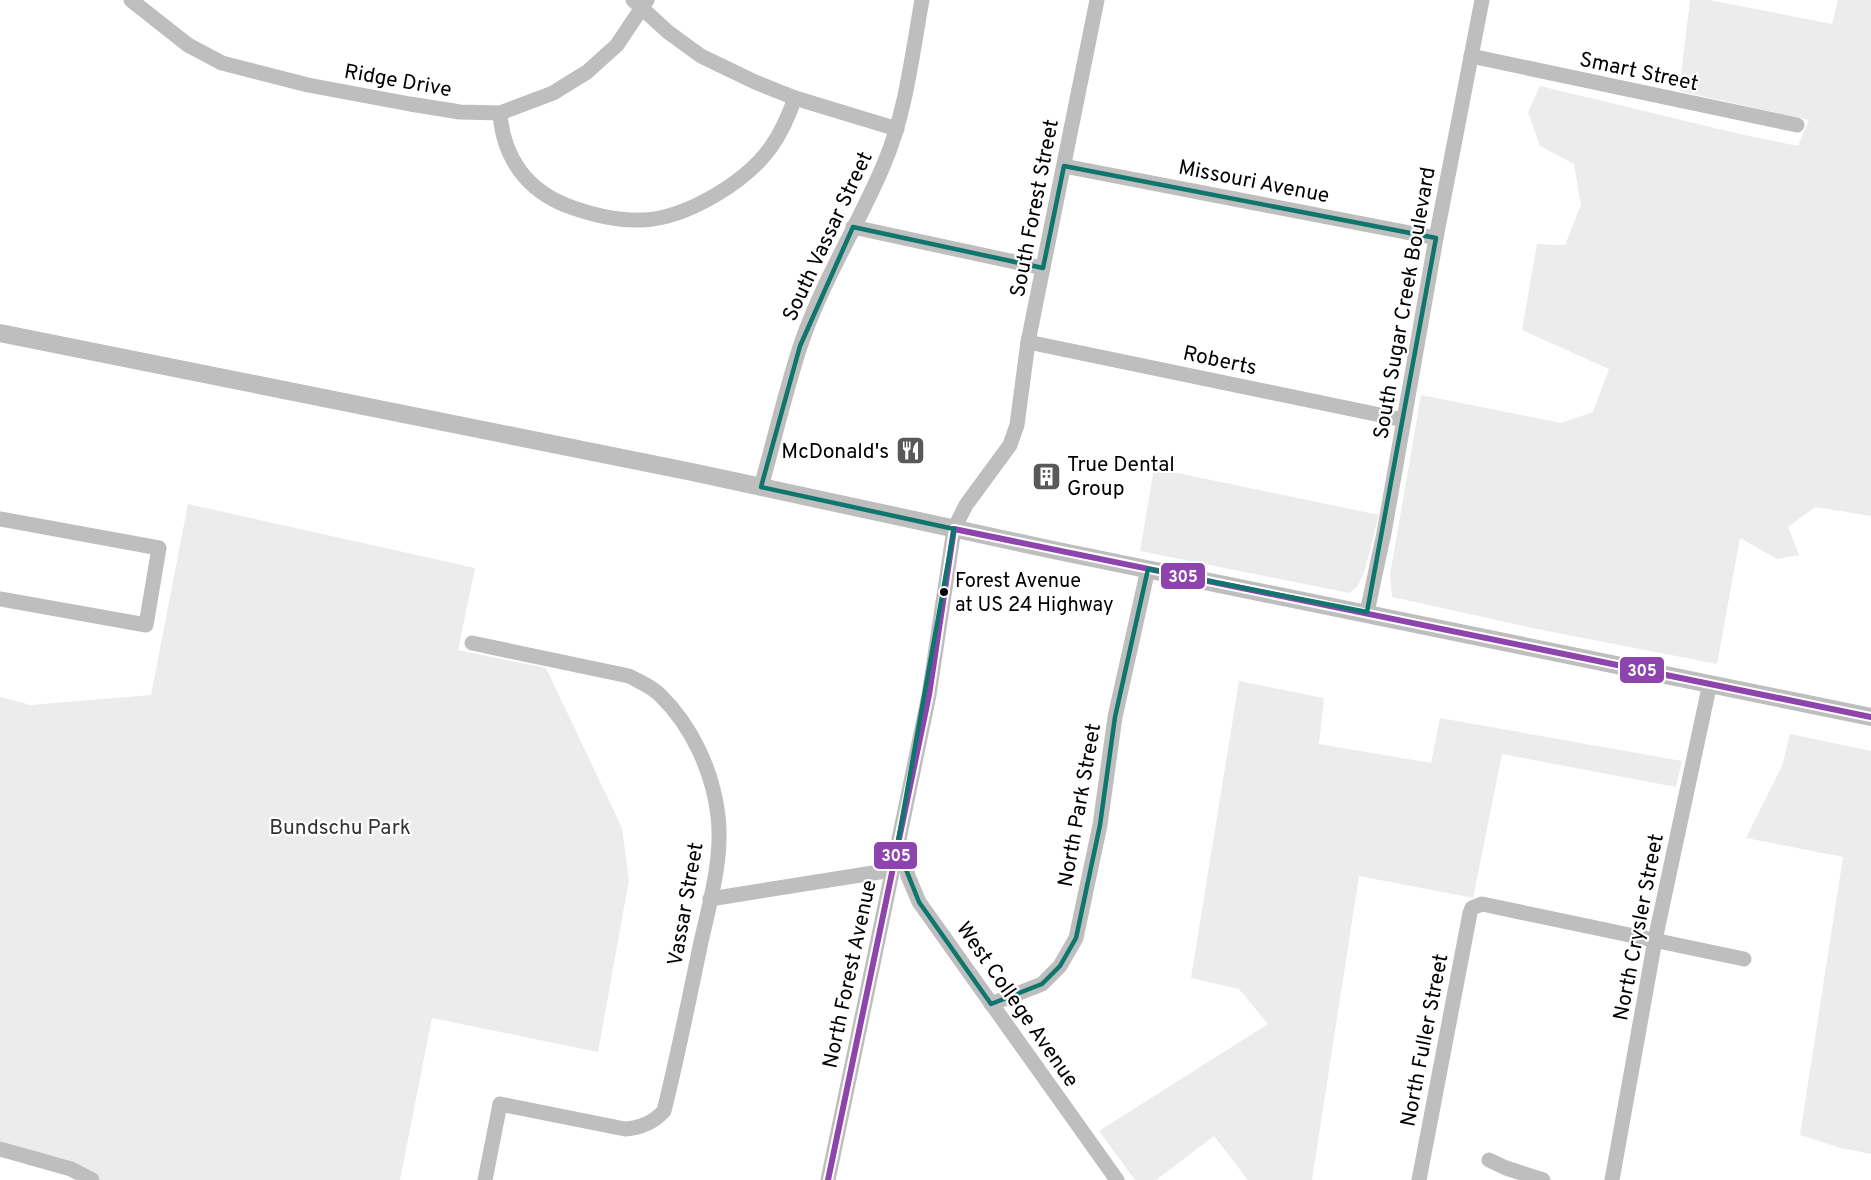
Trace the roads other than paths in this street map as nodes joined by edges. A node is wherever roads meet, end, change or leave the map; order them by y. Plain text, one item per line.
1 (131, 0) edge
2 (922, 0) edge
3 (1097, 0) edge
4 (1482, 0) edge
5 (640, 3) edge
6 (1471, 56) junction
7 (795, 98) junction
8 (500, 113) junction
9 (1797, 125) dead end
10 (897, 129) junction
11 (1064, 166) junction
12 (853, 227) junction
13 (1436, 238) junction
14 (1043, 268) junction
15 (0, 333) edge
16 (1028, 342) junction
17 (1404, 420) junction
18 (761, 488) junction
19 (0, 519) edge
20 (954, 529) junction
21 (1148, 569) junction
22 (0, 599) edge
23 (1367, 612) junction
24 (472, 643) dead end
25 (1710, 683) junction
26 (1871, 717) edge
27 (897, 847) junction
28 (892, 870) junction
29 (710, 899) junction
30 (1655, 940) junction
31 (1744, 959) dead end
32 (991, 1004) junction
33 (0, 1149) edge
34 (1489, 1160) dead end
35 (92, 1180) edge
36 (485, 1180) edge
37 (828, 1180) edge
38 (1117, 1180) edge
39 (1419, 1180) edge
40 (1543, 1180) edge
41 (1612, 1180) edge

1 - 8 street, Ridge Drive
2 - 10 street, South Vassar Street
3 - 11 street, South Forest Street
4 - 6 street, South Sugar Creek Boulevard
5 - 7 street
5 - 8 street, Ridge Drive
6 - 9 street, Smart Street
6 - 13 street, South Sugar Creek Boulevard
7 - 8 street
7 - 10 street
10 - 12 street, South Vassar Street
11 - 13 street, Missouri Avenue
11 - 14 street, South Forest Street
12 - 14 street
12 - 18 street, South Vassar Street
13 - 17 street, South Sugar Creek Boulevard
14 - 16 street, South Forest Street
15 - 18 main road
16 - 17 street, Roberts
16 - 20 street, South Forest Street
17 - 23 street, South Sugar Creek Boulevard
18 - 20 main road
19 - 22 street
20 - 21 main road
20 - 27 street, North Forest Avenue
21 - 23 main road
21 - 32 street, North Park Street
23 - 25 main road
24 - 29 street, Vassar Street
25 - 26 main road
25 - 30 street, North Crysler Street
27 - 28 street, North Forest Avenue
27 - 32 street, West College Avenue
28 - 29 street
28 - 37 street, North Forest Avenue
29 - 36 street, Vassar Street
30 - 31 street
30 - 39 street, North Fuller Street
30 - 41 street, North Crysler Street
32 - 38 street, West College Avenue
33 - 35 street
34 - 40 street

